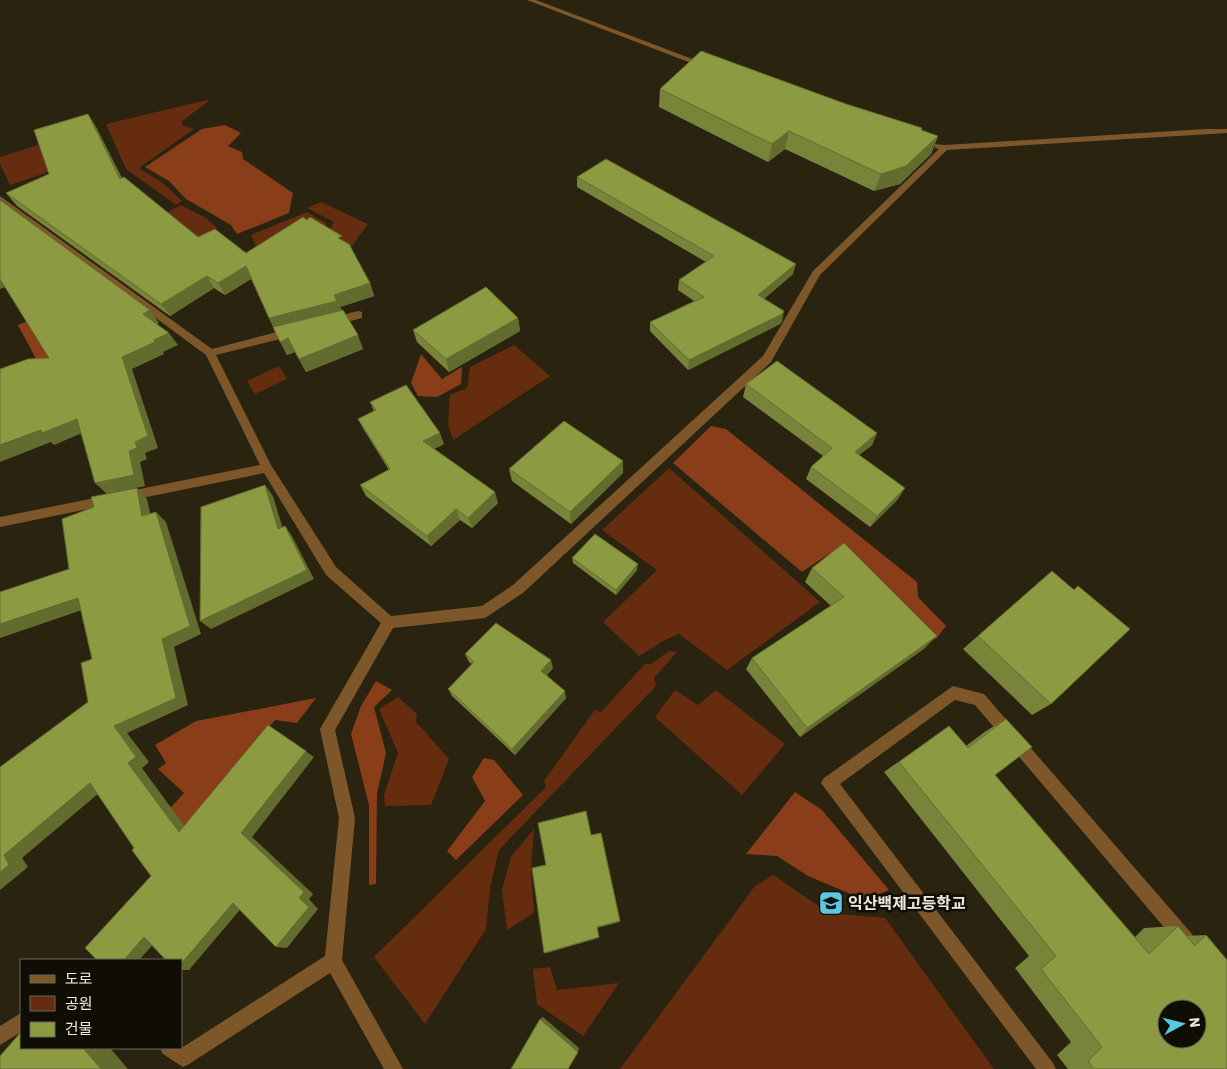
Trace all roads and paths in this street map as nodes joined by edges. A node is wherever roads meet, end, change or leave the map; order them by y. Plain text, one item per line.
1 (530, 0) edge
2 (715, 69) edge
3 (1227, 131) edge
4 (927, 143) edge
5 (945, 148) junction
6 (0, 199) edge
7 (358, 315) dead end
8 (321, 325) edge
9 (302, 329) edge
10 (210, 353) junction
11 (266, 468) junction
12 (0, 522) edge
13 (389, 622) junction
14 (1194, 949) edge
15 (333, 961) junction
16 (20, 1023) edge
17 (0, 1036) edge
18 (170, 1049) edge
19 (394, 1069) edge
20 (1048, 1069) edge

1 - 2 street
3 - 5 street
4 - 5 street
5 - 13 street
6 - 10 street
7 - 8 street
9 - 10 street
10 - 11 street
11 - 12 street
11 - 13 street
13 - 15 street
14 - 20 street
15 - 18 street
15 - 19 street
16 - 17 street

